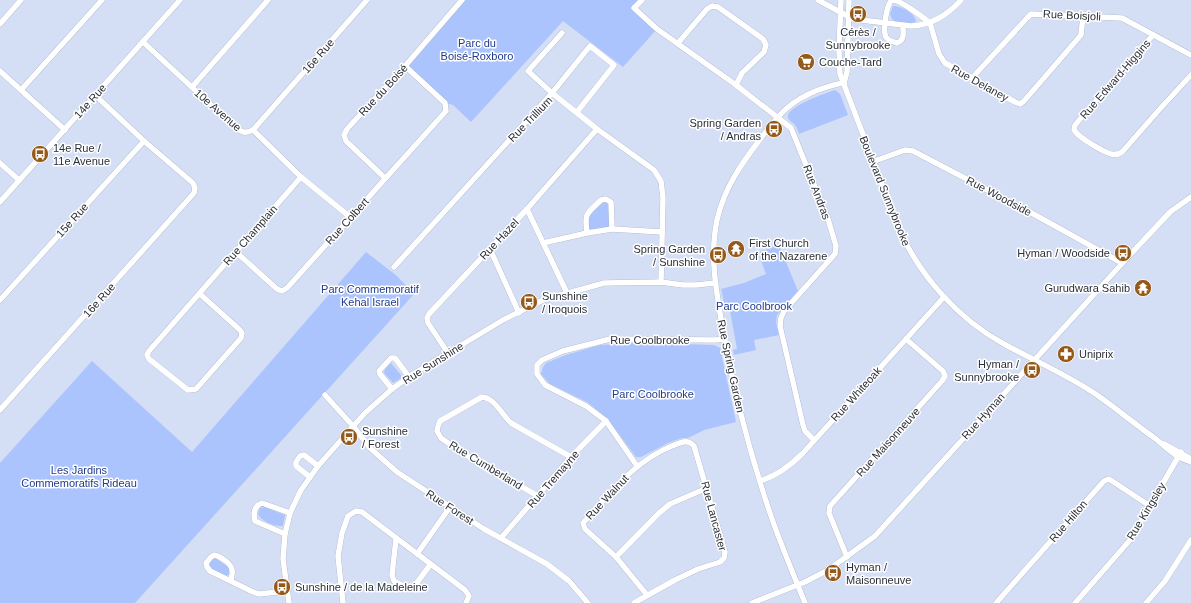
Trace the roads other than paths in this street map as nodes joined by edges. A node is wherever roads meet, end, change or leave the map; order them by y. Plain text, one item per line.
1 (21, 0) edge
2 (102, 0) edge
3 (180, 0) edge
4 (268, 0) edge
5 (367, 0) edge
6 (462, 0) edge
7 (642, 0) edge
8 (818, 0) edge
9 (841, 0) edge
10 (849, 0) edge
11 (960, 0) edge
12 (841, 13) junction
13 (1083, 16) junction
14 (849, 17) junction
15 (886, 23) junction
16 (930, 23) junction
17 (0, 24) edge
18 (903, 26) junction
19 (562, 33) dead end
20 (1153, 35) junction
21 (142, 42) junction
22 (678, 43) junction
23 (1191, 55) edge
24 (405, 66) junction
25 (0, 71) edge
26 (1191, 75) edge
27 (972, 78) junction
28 (844, 83) junction
29 (736, 85) junction
30 (192, 87) junction
31 (21, 90) junction
32 (552, 93) junction
33 (95, 95) junction
34 (577, 112) junction
35 (778, 117) junction
36 (597, 129) junction
37 (64, 130) junction
38 (252, 130) junction
39 (144, 141) junction
40 (872, 162) junction
41 (0, 163) edge
42 (301, 176) junction
43 (385, 178) junction
44 (19, 180) junction
45 (1191, 196) edge
46 (0, 202) edge
47 (527, 209) junction
48 (350, 217) junction
49 (612, 229) junction
50 (662, 232) junction
51 (587, 233) junction
52 (543, 243) junction
53 (490, 249) junction
54 (236, 252) junction
55 (1122, 263) junction
56 (394, 267) dead end
57 (661, 282) junction
58 (715, 283) junction
59 (567, 293) junction
60 (200, 294) junction
61 (944, 297) junction
62 (0, 300) edge
63 (519, 313) junction
64 (725, 339) junction
65 (906, 339) junction
66 (448, 353) junction
67 (1035, 359) junction
68 (409, 377) junction
69 (392, 389) junction
70 (325, 395) dead end
71 (0, 410) edge
72 (606, 421) junction
73 (353, 426) junction
74 (814, 440) junction
75 (694, 446) joint
76 (1180, 455) junction
77 (571, 457) junction
78 (1191, 459) edge
79 (1191, 462) edge
80 (318, 466) junction
81 (637, 466) junction
82 (310, 477) junction
83 (760, 481) junction
84 (707, 488) junction
85 (538, 496) junction
86 (1150, 506) junction
87 (450, 507) junction
88 (290, 513) junction
89 (285, 534) junction
90 (500, 538) junction
91 (396, 539) junction
92 (1191, 540) edge
93 (417, 554) junction
94 (616, 557) junction
95 (847, 557) junction
96 (430, 565) junction
97 (231, 581) junction
98 (798, 585) junction
99 (287, 591) junction
100 (647, 595) junction
101 (289, 603) edge
102 (343, 603) edge
103 (466, 603) edge
104 (588, 603) edge
105 (634, 603) edge
106 (752, 603) edge
107 (805, 603) edge
108 (996, 603) edge
109 (1075, 603) edge
110 (1146, 603) edge

1 - 17 street
2 - 31 street
3 - 21 street, 14e Rue
4 - 30 street
5 - 38 street, 16e Rue
6 - 24 street, Rue du Boisé
7 - 22 street, Rue Andras
8 - 12 street
9 - 12 street, Boulevard Sunnybrooke
10 - 14 street, Boulevard Sunnybrooke
11 - 16 street
12 - 14 street
12 - 28 street, Boulevard Sunnybrooke
13 - 20 street, Rue Boisjoli
13 - 27 street, Rue Boisjoli
13 - 27 street, Rue Delaney
14 - 15 street
14 - 28 street, Boulevard Sunnybrooke
15 - 16 street
15 - 18 street
15 - 18 street
16 - 18 street
16 - 27 street, Rue Delaney
19 - 32 street
20 - 23 street, Rue Boisjoli
20 - 26 street, Rue Edward-Higgins
21 - 30 street, 10e Avenue
21 - 33 street, 14e Rue
22 - 29 street, Rue Andras
22 - 29 street
24 - 43 street, Rue du Boisé
24 - 43 street, Rue Colbert
25 - 31 street
28 - 35 street, Rue Spring Garden
28 - 40 street, Boulevard Sunnybrooke
29 - 35 street, Rue Andras
30 - 38 street, 10e Avenue
31 - 37 street
32 - 34 street, Rue Trillium
32 - 34 street
32 - 56 street, Rue Trillium
33 - 37 street, 14e Rue
33 - 39 street
34 - 36 street, Rue Trillium
35 - 58 street, Rue Spring Garden
35 - 74 street, Rue Andras
36 - 47 street, Rue Hazel
36 - 50 street, Rue Trillium
37 - 44 street, 14e Rue
38 - 42 street, 10e Avenue
39 - 62 street, 15e Rue
39 - 71 street, 16e Rue
40 - 55 street, Rue Woodside
40 - 61 street, Boulevard Sunnybrooke
41 - 44 street
42 - 48 street, 10e Avenue
42 - 54 street, Rue Champlain
43 - 48 street, Rue Colbert
44 - 46 street, 14e Rue
45 - 55 street, Rue Hyman
47 - 52 street
47 - 53 street, Rue Hazel
48 - 54 street, Rue Colbert
49 - 50 street
49 - 51 street
49 - 51 street
50 - 57 street, Rue Trillium
51 - 52 street
52 - 59 street
53 - 63 street
53 - 66 street, Rue Hazel
54 - 60 street, Rue Champlain
55 - 67 street, Rue Hyman
57 - 58 street, Rue Sunshine
57 - 59 street, Rue Sunshine
58 - 64 street, Rue Spring Garden
59 - 63 street, Rue Sunshine
60 - 60 street, Rue Champlain
61 - 65 street, Rue Whiteoak
61 - 67 street, Boulevard Sunnybrooke
63 - 66 street, Rue Sunshine
64 - 72 street, Rue Coolbrooke
64 - 83 street, Rue Spring Garden
65 - 74 street, Rue Whiteoak
65 - 95 street, Rue Maisonneuve
66 - 68 street, Rue Sunshine
67 - 76 street, Boulevard Sunnybrooke
67 - 95 street, Rue Hyman
68 - 69 street, Rue Sunshine
68 - 69 street
69 - 73 street, Rue Sunshine
70 - 73 street, Rue Forest
72 - 77 street, Rue Tremayne
72 - 81 street, Rue Coolbrooke
73 - 80 street, Rue Sunshine
73 - 87 street, Rue Forest
74 - 83 street, Rue Whiteoak
75 - 81 street, Rue Walnut
75 - 84 street, Rue Lancaster
76 - 78 street, Boulevard Sunnybrooke
76 - 79 street, Boulevard Sunnybrooke
76 - 86 street, Rue Kingsley
77 - 85 street, Rue Tremayne
77 - 85 street, Rue Cumberland
80 - 82 street, Rue Sunshine
80 - 82 street
81 - 94 street, Rue Walnut
82 - 88 street, Rue Sunshine
83 - 98 street, Rue Spring Garden
84 - 94 street
84 - 100 street, Rue Lancaster
85 - 90 street, Rue Tremayne
86 - 108 street, Rue Hilton
86 - 109 street, Rue Kingsley
87 - 90 street, Rue Forest
87 - 93 street
88 - 89 street, Rue Sunshine
88 - 89 street
89 - 99 street, Rue Sunshine
90 - 104 street, Rue Forest
91 - 93 street
91 - 96 street
91 - 102 street
92 - 110 street
93 - 96 street
94 - 100 street, Rue Walnut
95 - 98 street, Rue Hyman
96 - 103 street
97 - 97 street
97 - 99 street
98 - 106 street, Rue Hyman
98 - 107 street, Rue Spring Garden
99 - 101 street, Rue Sunshine
100 - 105 street, Rue Lancaster

